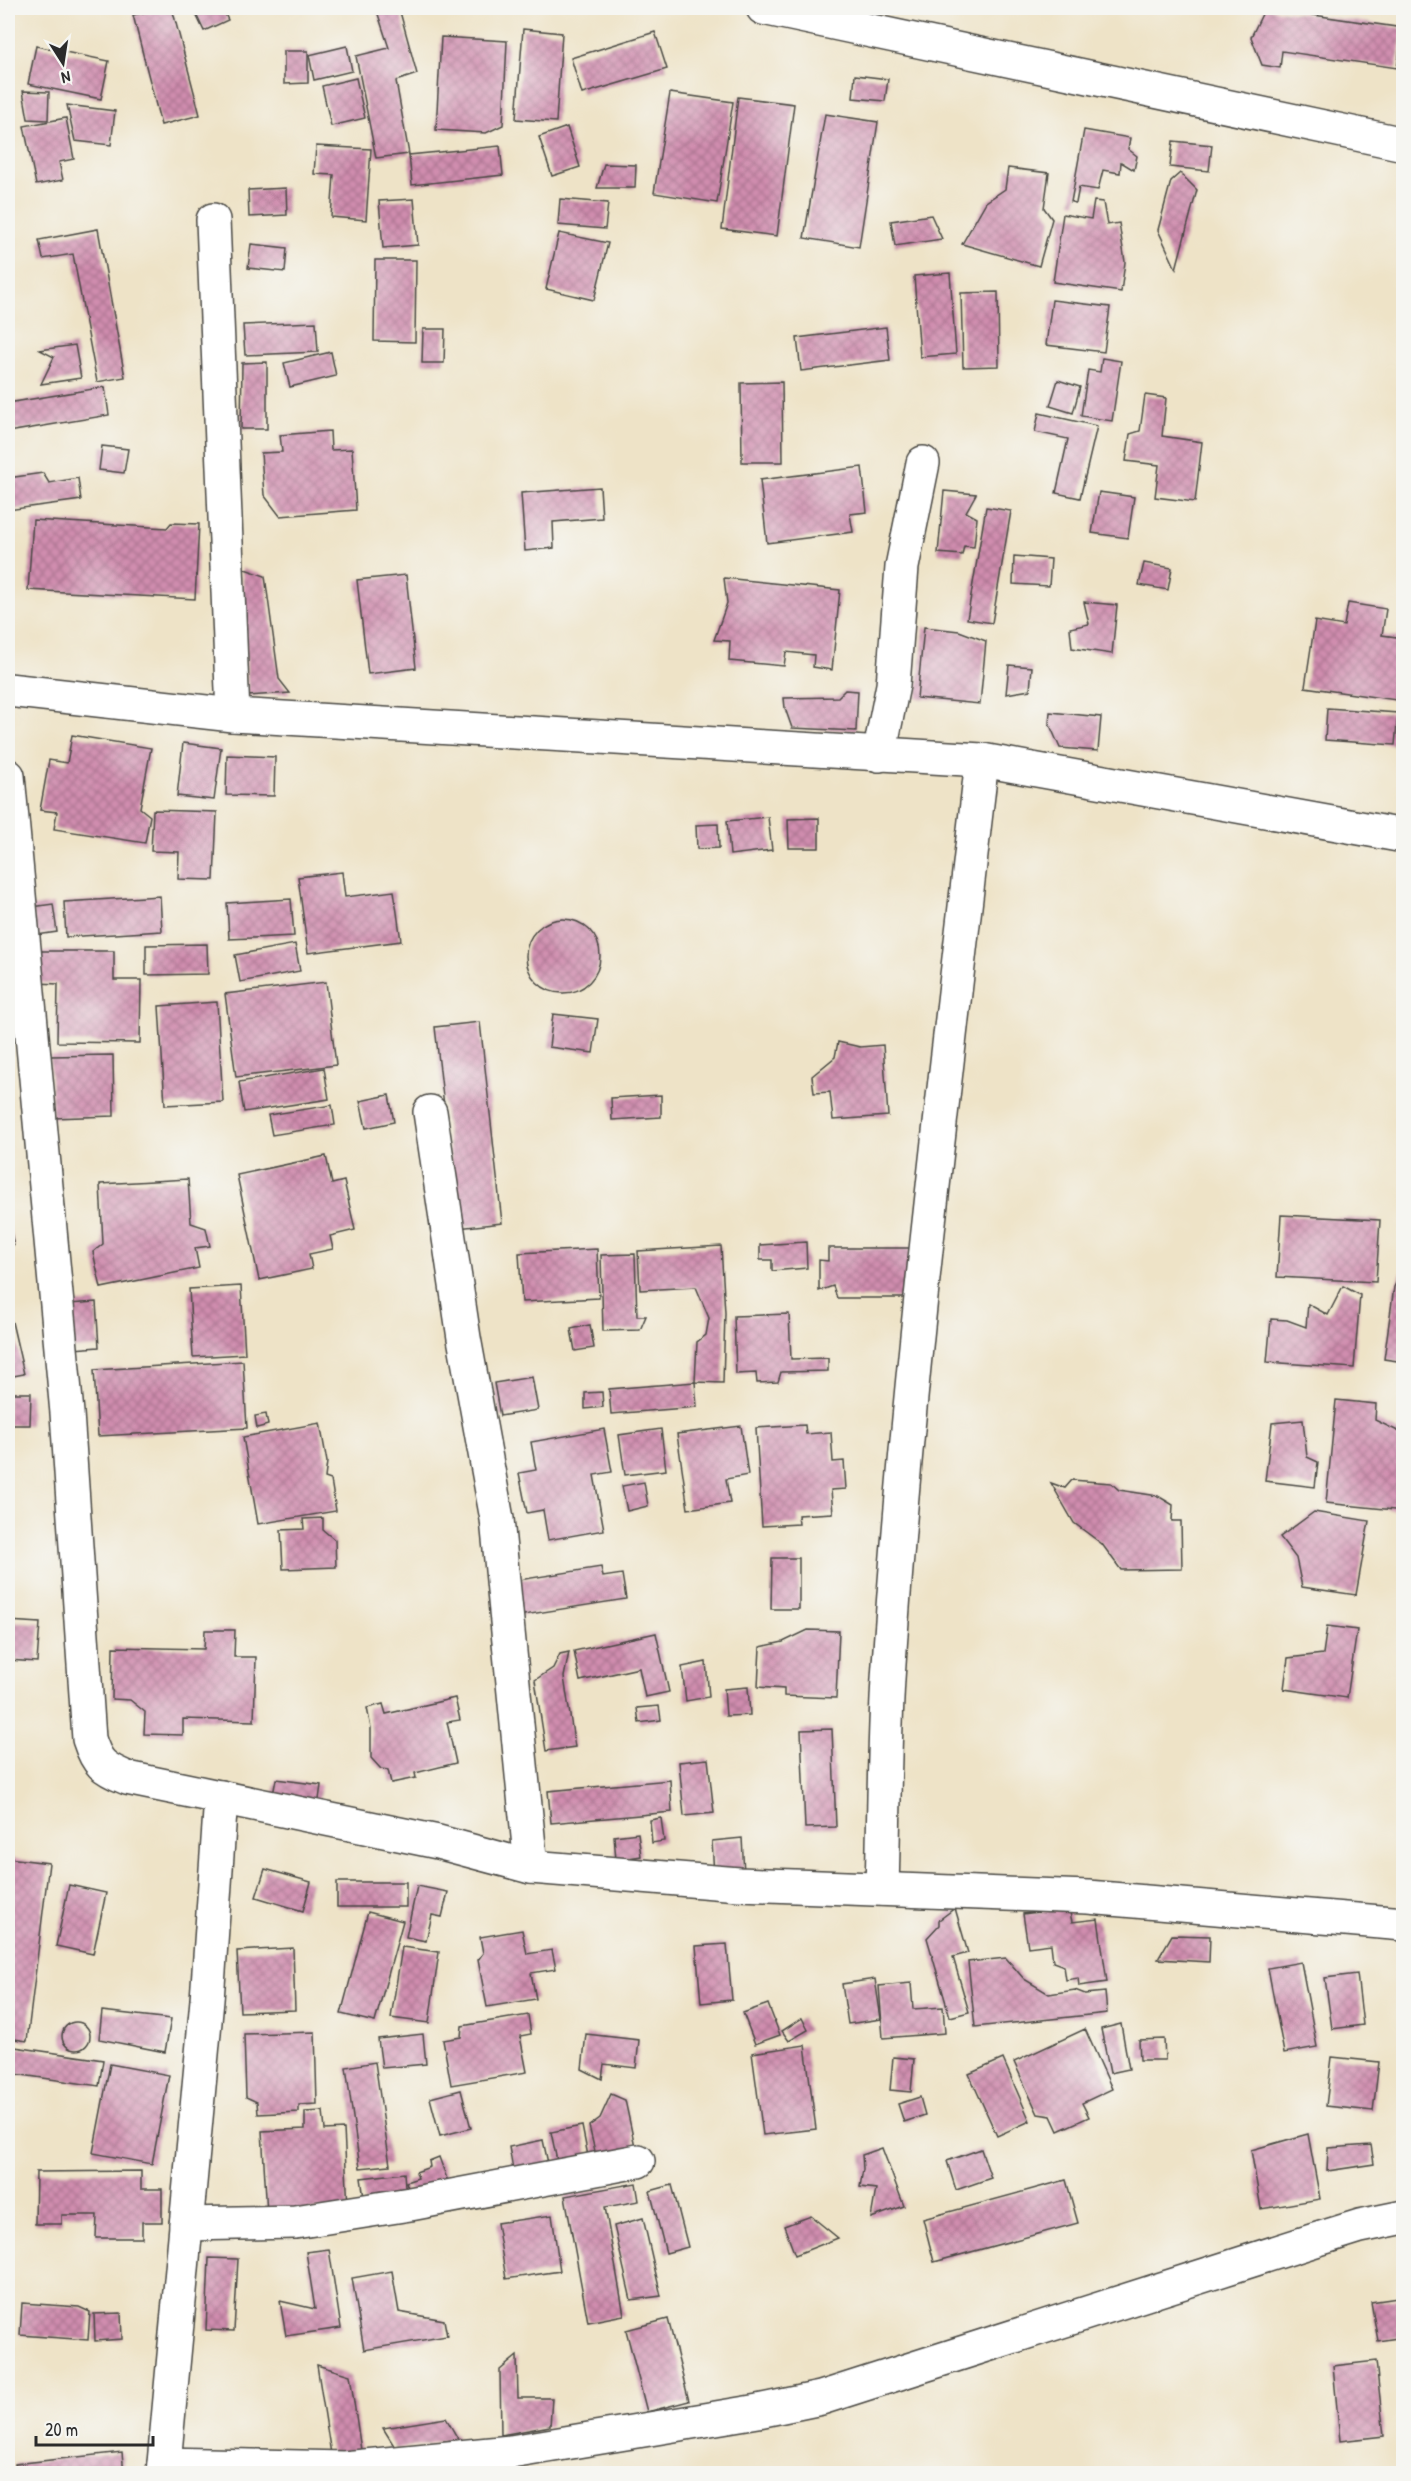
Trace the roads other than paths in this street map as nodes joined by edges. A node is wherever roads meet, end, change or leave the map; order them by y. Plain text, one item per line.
1 (763, 8) edge
2 (1404, 144) edge
3 (213, 220) dead end
4 (923, 463) dead end
5 (8, 690) edge
6 (233, 715) junction
7 (879, 755) junction
8 (982, 760) junction
9 (8, 776) edge
10 (1404, 836) edge
11 (430, 1112) dead end
12 (220, 1797) junction
13 (531, 1867) junction
14 (882, 1889) junction
15 (1404, 1924) edge
16 (638, 2161) dead end
17 (1404, 2217) edge
18 (186, 2224) junction
19 (164, 2469) edge

1 - 2 street
3 - 6 street
4 - 7 street
5 - 6 street
6 - 7 street
7 - 8 street
8 - 10 street
8 - 14 street
9 - 12 street
11 - 13 street
12 - 13 street
12 - 18 street
13 - 14 street
14 - 15 street
16 - 18 street
17 - 19 street
18 - 19 street

